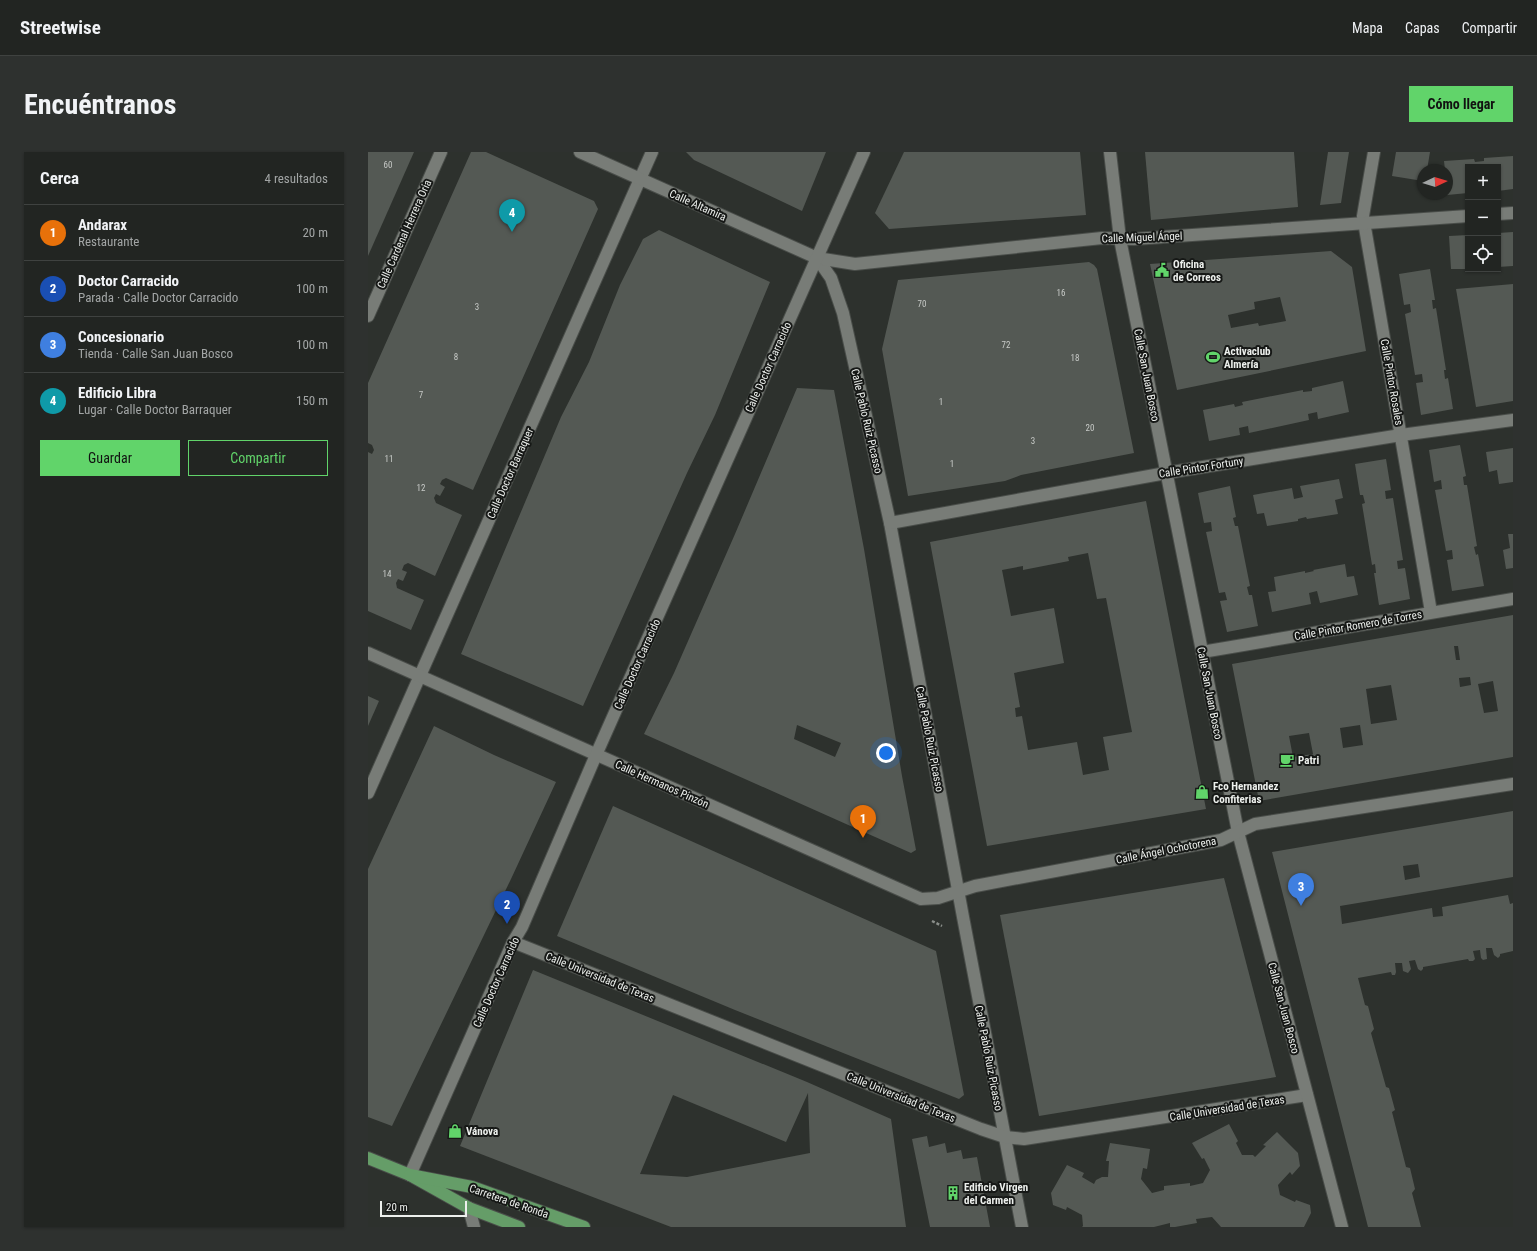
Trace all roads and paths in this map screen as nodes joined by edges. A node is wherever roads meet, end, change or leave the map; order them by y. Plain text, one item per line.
1 (441, 152) edge
2 (580, 152) edge
3 (652, 152) edge
4 (864, 152) edge
5 (1110, 152) edge
6 (1374, 152) edge
7 (640, 179) junction
8 (1513, 213) edge
9 (1501, 214) edge
10 (1465, 216) edge
11 (1365, 223) junction
12 (1120, 239) junction
13 (817, 258) junction
14 (368, 316) edge
15 (1513, 420) edge
16 (1401, 436) junction
17 (1166, 472) junction
18 (890, 523) junction
19 (1513, 600) edge
20 (1431, 612) junction
21 (1202, 652) junction
22 (368, 653) edge
23 (420, 676) junction
24 (596, 755) junction
25 (1513, 784) edge
26 (368, 793) edge
27 (1238, 832) junction
28 (958, 890) junction
29 (513, 942) junction
30 (1307, 1095) junction
31 (1005, 1136) junction
32 (368, 1158) edge
33 (410, 1175) junction
34 (469, 1208) junction
35 (474, 1227) edge
36 (519, 1227) edge
37 (584, 1227) edge
38 (1022, 1227) edge
39 (1342, 1227) edge

1 - 14 street, Calle Cardenal Herrera Oria
2 - 7 street, Calle Altamira
3 - 7 street, Calle Doctor Barraquer
4 - 13 street, Calle Doctor Carracido
5 - 12 street, Calle San Juan Bosco
6 - 11 street, Calle Pintor Rosales
7 - 13 street, Calle Altamira
7 - 23 street, Calle Doctor Barraquer
8 - 9 street
10 - 11 street, Calle Miguel Ángel
11 - 12 street, Calle Miguel Ángel
11 - 16 street, Calle Pintor Rosales
12 - 13 street, Calle Miguel Ángel
12 - 17 street, Calle San Juan Bosco
13 - 18 street, Calle Pablo Ruiz Picasso
13 - 24 street, Calle Doctor Carracido
15 - 16 street, Calle Pintor Fortuny
16 - 17 street, Calle Pintor Fortuny
16 - 20 street, Calle Pintor Rosales
17 - 18 street, Calle Pintor Fortuny
17 - 21 street, Calle San Juan Bosco
18 - 28 street, Calle Pablo Ruiz Picasso
19 - 20 street, Calle Pintor Romero de Torres
20 - 21 street, Calle Pintor Romero de Torres
21 - 27 street, Calle San Juan Bosco
22 - 23 street, Calle Hermanos Pinzón
23 - 24 street, Calle Hermanos Pinzón
23 - 26 street, Calle Doctor Barraquer
24 - 28 street, Calle Hermanos Pinzón
24 - 29 street, Calle Doctor Carracido
25 - 27 street, Calle Ángel Ochotorena
27 - 28 street, Calle Ángel Ochotorena
27 - 30 street, Calle San Juan Bosco
28 - 31 street, Calle Pablo Ruiz Picasso
29 - 31 street, Calle Universidad de Texas
29 - 33 street, Calle Doctor Carracido
30 - 31 street, Calle Universidad de Texas
30 - 39 street, Calle San Juan Bosco
31 - 38 street, Calle Pablo Ruiz Picasso
32 - 33 main road, Carretera de Ronda
33 - 34 main road, Carretera de Ronda
33 - 37 main road, Carretera de Ronda
34 - 35 street
34 - 36 main road, Carretera de Ronda

